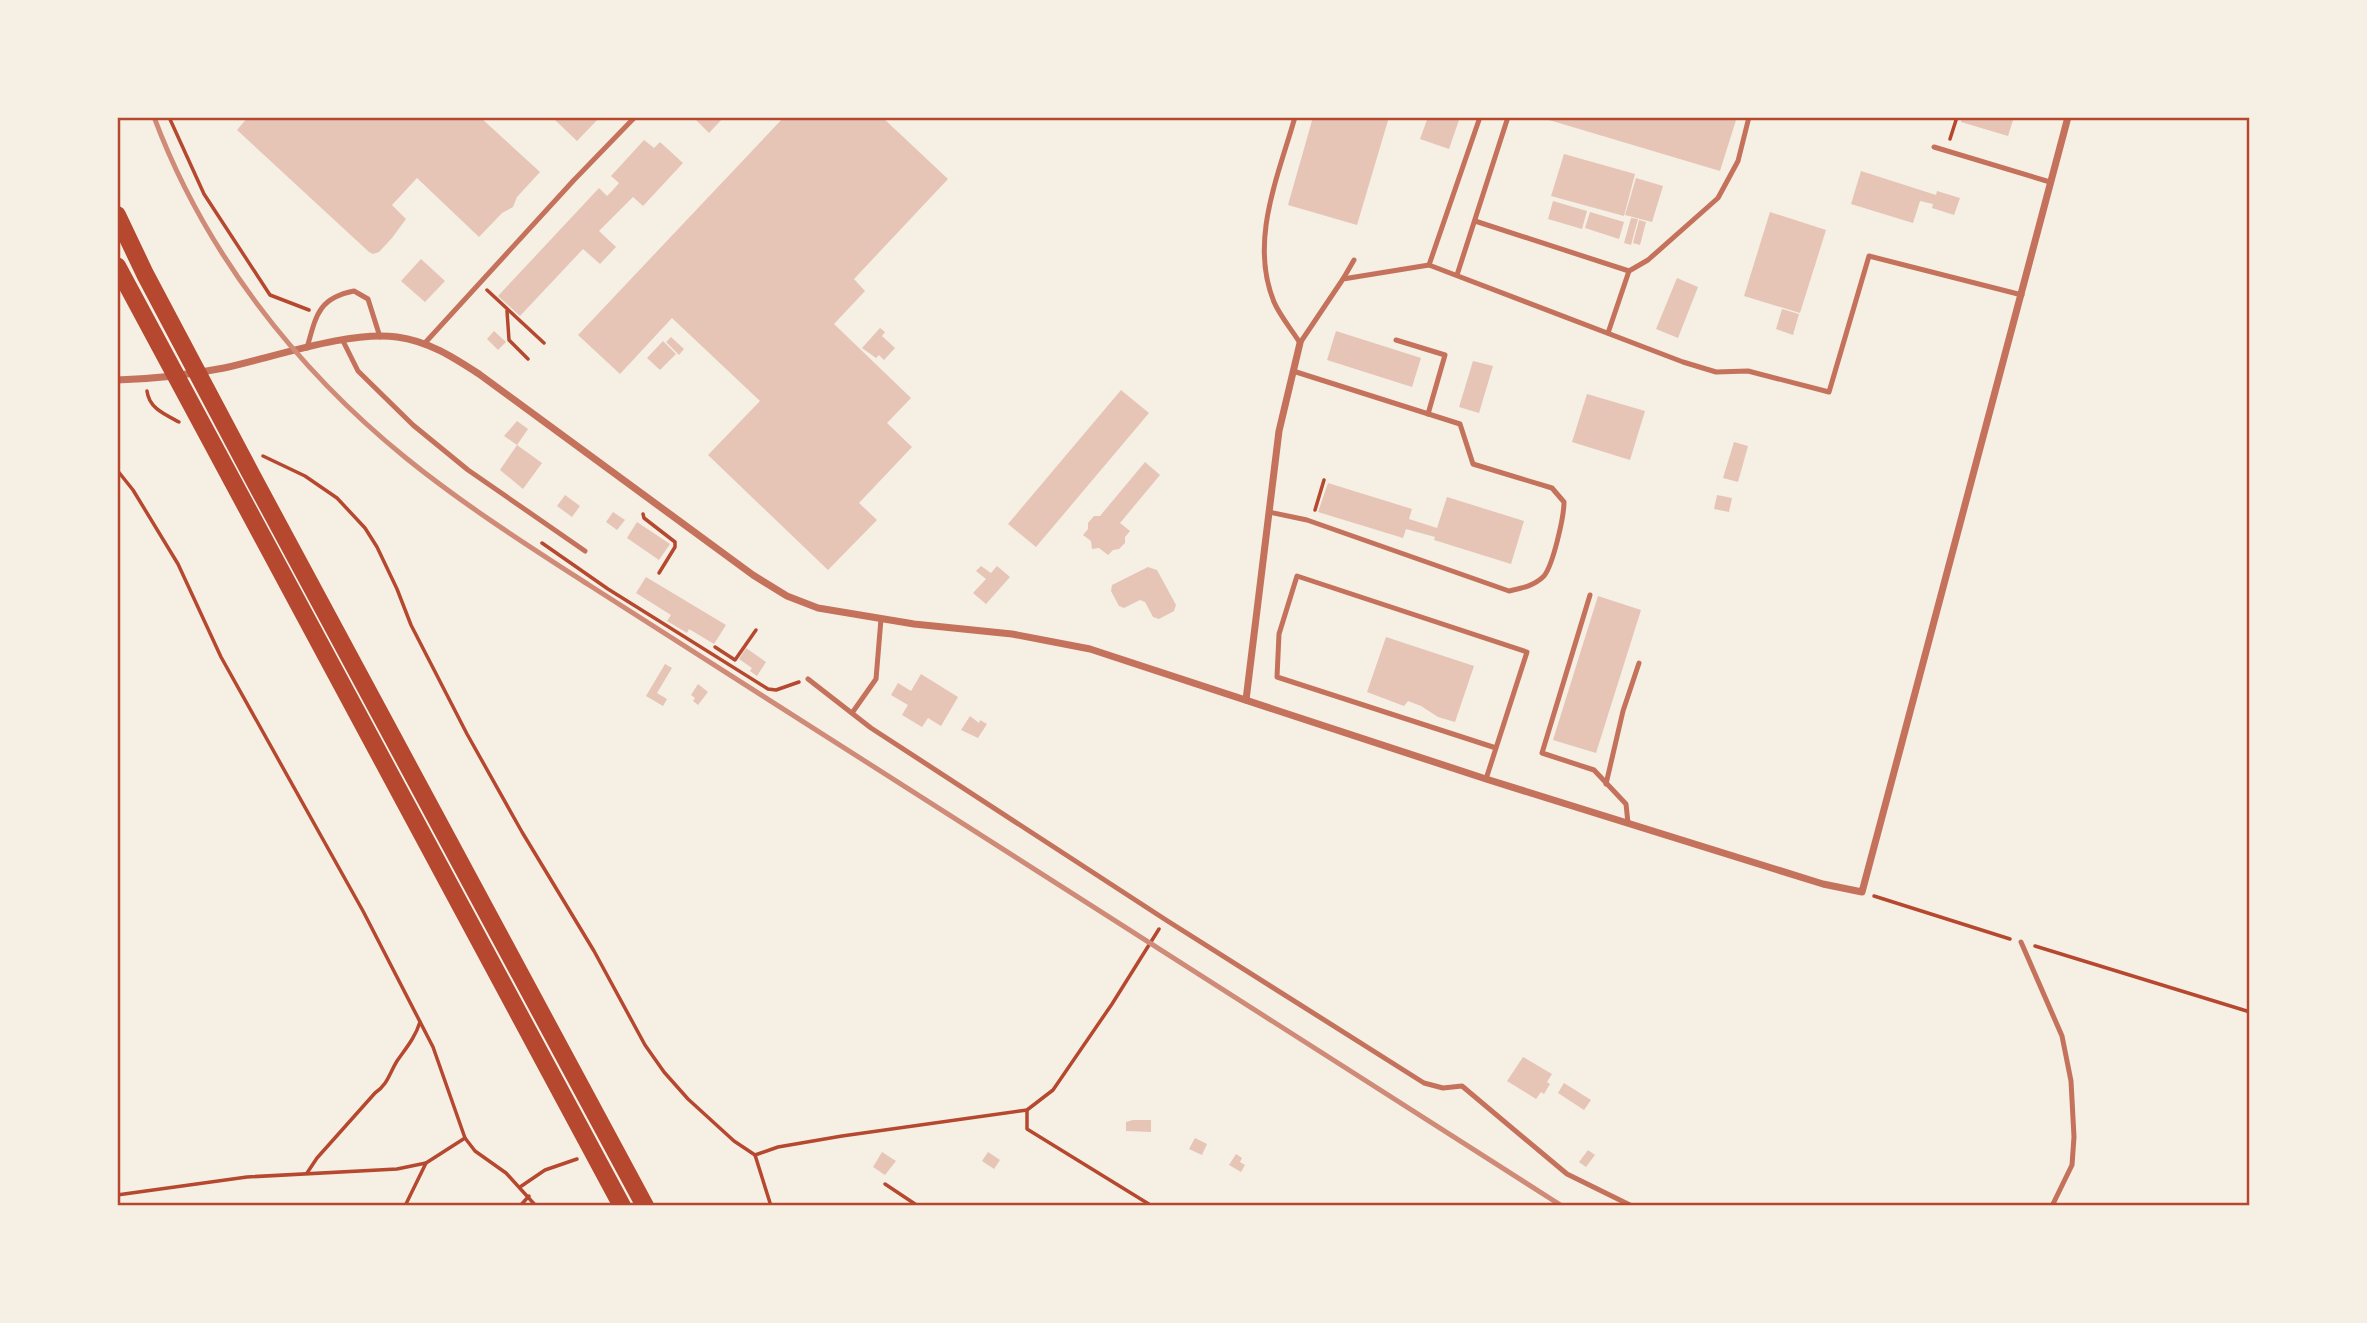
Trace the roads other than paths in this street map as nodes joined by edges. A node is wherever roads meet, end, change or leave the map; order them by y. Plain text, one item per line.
1 (635, 117) edge
2 (1295, 117) edge
3 (1480, 117) edge
4 (1508, 117) edge
5 (1749, 117) edge
6 (2068, 117) edge
7 (1934, 147) dead end
8 (2050, 182) junction
9 (117, 215) edge
10 (1475, 221) junction
11 (1354, 260) dead end
12 (1429, 265) junction
13 (117, 266) edge
14 (1629, 271) junction
15 (1457, 275) junction
16 (1343, 279) junction
17 (2022, 295) junction
18 (1608, 333) junction
19 (380, 337) junction
20 (1396, 340) dead end
21 (343, 341) junction
22 (1300, 343) junction
23 (424, 344) junction
24 (307, 348) junction
25 (1293, 371) junction
26 (117, 380) edge
27 (1428, 414) junction
28 (1269, 512) junction
29 (584, 551) dead end
30 (1590, 595) dead end
31 (881, 619) junction
32 (1639, 663) dead end
33 (808, 679) road end
34 (1246, 700) junction
35 (852, 713) junction
36 (1496, 748) junction
37 (1486, 779) junction
38 (1606, 784) junction
39 (1628, 823) junction
40 (2021, 942) road end
41 (622, 1206) edge
42 (645, 1206) edge
43 (1632, 1206) edge
44 (2052, 1206) edge

1 - 23 lane
2 - 22 lane
3 - 12 lane
4 - 10 lane
5 - 14 lane
6 - 8 street
7 - 8 lane
8 - 17 street
9 - 42 main road
10 - 14 lane
10 - 15 lane
11 - 16 lane
12 - 15 lane
12 - 16 lane
13 - 41 main road
14 - 18 lane
15 - 18 lane
16 - 22 lane
17 - 18 lane
17 - 39 street
19 - 21 street
19 - 23 street
19 - 24 lane
20 - 27 lane
21 - 24 street
21 - 29 lane
22 - 25 street
23 - 31 street
24 - 26 street
25 - 27 lane
25 - 28 street
27 - 28 lane
28 - 34 street
30 - 38 lane
31 - 34 street
31 - 35 lane
32 - 38 lane
33 - 35 lane
34 - 37 street
35 - 43 lane
36 - 36 lane
36 - 37 lane
37 - 39 street
38 - 39 lane
40 - 44 lane

